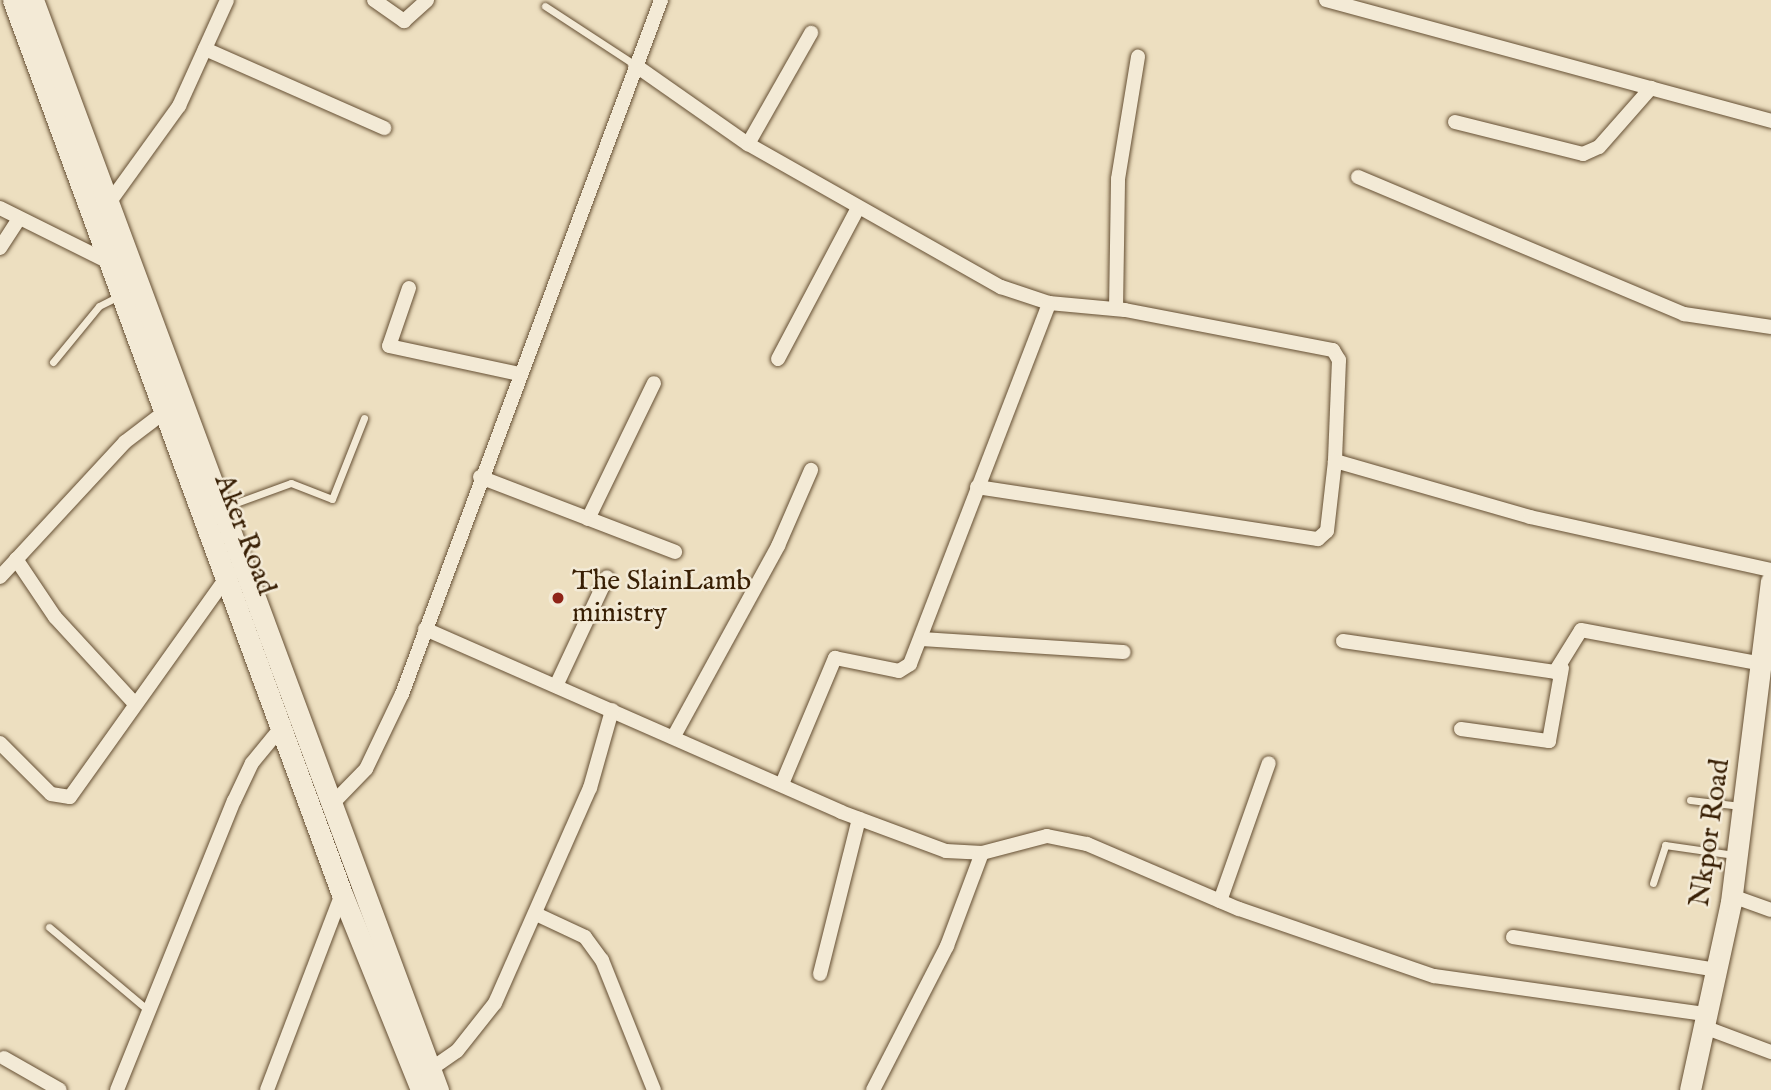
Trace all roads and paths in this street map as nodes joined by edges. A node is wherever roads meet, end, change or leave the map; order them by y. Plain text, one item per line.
1 (13, 0) edge
2 (33, 0) edge
3 (227, 0) edge
4 (374, 0) edge
5 (427, 0) edge
6 (661, 0) edge
7 (1326, 0) edge
8 (545, 6) dead end
9 (811, 33) dead end
10 (205, 49) junction
11 (1138, 57) dead end
12 (635, 65) junction
13 (1651, 88) junction
14 (1771, 121) edge
15 (1455, 122) dead end
16 (384, 128) dead end
17 (748, 144) junction
18 (1358, 177) dead end
19 (109, 203) junction
20 (0, 208) edge
21 (858, 208) junction
22 (19, 219) junction
23 (0, 248) edge
24 (115, 265) junction
25 (409, 288) dead end
26 (126, 293) junction
27 (1049, 303) junction
28 (1116, 309) junction
29 (1771, 327) edge
30 (778, 359) dead end
31 (53, 362) dead end
32 (520, 374) junction
33 (654, 383) dead end
34 (167, 410) junction
35 (364, 418) dead end
36 (1335, 461) junction
37 (811, 470) dead end
38 (480, 477) junction
39 (977, 487) junction
40 (205, 488) junction
41 (221, 509) junction
42 (588, 519) junction
43 (675, 552) dead end
44 (16, 559) junction
45 (1771, 570) edge
46 (229, 574) junction
47 (0, 577) edge
48 (607, 577) dead end
49 (1771, 581) edge
50 (1769, 625) edge
51 (425, 629) junction
52 (920, 639) junction
53 (1343, 641) dead end
54 (1124, 652) dead end
55 (1762, 664) junction
56 (1562, 668) junction
57 (556, 686) junction
58 (135, 704) junction
59 (612, 710) junction
60 (284, 724) junction
61 (1461, 729) dead end
62 (674, 736) junction
63 (0, 743) edge
64 (1269, 763) dead end
65 (782, 784) junction
66 (1690, 800) dead end
67 (332, 804) junction
68 (1745, 807) junction
69 (859, 819) junction
70 (982, 853) junction
71 (1738, 855) junction
72 (1653, 883) dead end
73 (342, 894) junction
74 (1732, 896) junction
75 (1220, 901) junction
76 (1771, 910) edge
77 (536, 914) junction
78 (49, 927) dead end
79 (1513, 937) dead end
80 (1716, 970) junction
81 (820, 974) dead end
82 (152, 1014) junction
83 (1705, 1021) junction
84 (1771, 1052) edge
85 (4, 1058) dead end
86 (431, 1069) junction
87 (60, 1090) edge
88 (117, 1090) edge
89 (267, 1090) edge
90 (421, 1090) edge
91 (438, 1090) edge
92 (654, 1090) edge
93 (873, 1090) edge
94 (1690, 1090) edge

1 - 24 street, Aker Road
2 - 19 street, Aker Road
3 - 10 street
4 - 5 street
6 - 12 street
7 - 13 street
8 - 12 lane
9 - 17 street
10 - 16 street
10 - 19 street
11 - 28 street
12 - 17 street
12 - 32 street
13 - 14 street
13 - 15 street
17 - 21 street
18 - 29 street
19 - 40 street, Aker Road
20 - 22 street
21 - 27 street
21 - 30 street
22 - 23 street
22 - 24 street
24 - 26 street, Aker Road
25 - 32 street
26 - 31 lane
26 - 34 street, Aker Road
27 - 28 street
27 - 39 street
28 - 36 street
32 - 38 street
33 - 42 street
34 - 40 street, Aker Road
34 - 44 street
35 - 41 lane
36 - 39 street
36 - 45 street
37 - 62 street
38 - 42 street
38 - 51 street
39 - 52 street
40 - 41 street, Aker Road
40 - 46 street, Aker Road
41 - 67 street, Aker Road
42 - 43 street
44 - 47 street
44 - 58 street
46 - 58 street
46 - 60 street, Aker Road
48 - 57 street
49 - 50 street, Nkpor Road
50 - 55 street, Nkpor Road
51 - 57 street
51 - 67 street
52 - 54 street
52 - 65 street
53 - 56 street
55 - 56 street
55 - 68 street, Nkpor Road
56 - 61 street
57 - 59 street
58 - 63 street
59 - 62 street
59 - 77 street
60 - 73 street, Aker Road
60 - 82 street
62 - 65 street
64 - 75 street
65 - 69 street
66 - 68 lane
67 - 86 street, Aker Road
68 - 71 street, Nkpor Road
69 - 70 street
69 - 81 street
70 - 75 street
70 - 93 street
71 - 72 lane
71 - 74 street, Nkpor Road
73 - 89 street
73 - 90 street, Aker Road
74 - 76 street
74 - 80 street, Nkpor Road
75 - 83 street
77 - 86 street
77 - 92 street
78 - 82 lane
79 - 80 street
80 - 83 street, Nkpor Road
82 - 88 street
83 - 84 street
83 - 94 street, Nkpor Road
85 - 87 street
86 - 91 street, Aker Road

